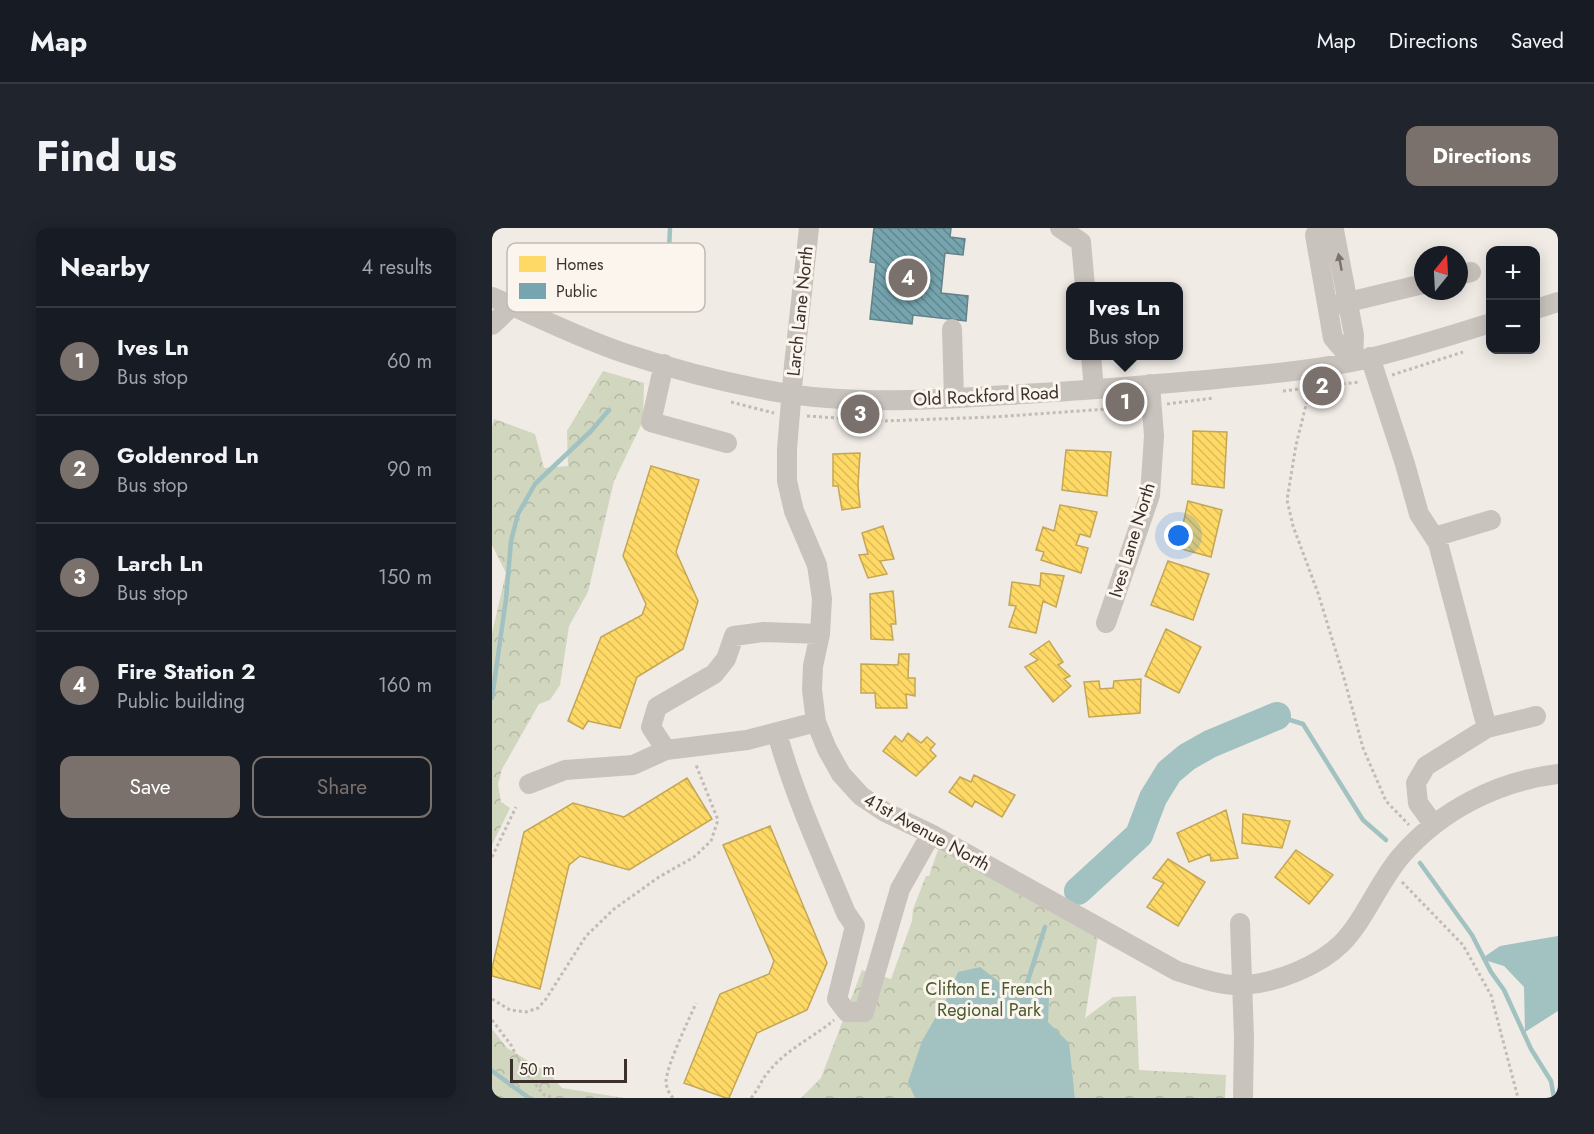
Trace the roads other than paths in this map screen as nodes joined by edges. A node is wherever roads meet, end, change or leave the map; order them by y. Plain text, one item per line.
1 (809, 228) edge
2 (1060, 228) edge
3 (1319, 228) edge
4 (1331, 228) edge
5 (1085, 282) edge
6 (1414, 286) edge
7 (492, 297) edge
8 (1348, 302) junction
9 (1558, 302) edge
10 (507, 304) edge
11 (1328, 307) junction
12 (1540, 308) edge
13 (507, 311) edge
14 (526, 312) edge
15 (1486, 324) edge
16 (492, 326) edge
17 (952, 329) dead end
18 (1362, 359) junction
19 (1091, 360) edge
20 (664, 364) junction
21 (1150, 384) junction
22 (1094, 389) junction
23 (792, 394) junction
24 (954, 398) junction
25 (727, 443) dead end
26 (1491, 520) dead end
27 (1434, 537) junction
28 (1106, 623) dead end
29 (820, 634) junction
30 (1536, 716) dead end
31 (816, 722) junction
32 (1487, 728) junction
33 (777, 733) junction
34 (666, 750) junction
35 (1558, 774) edge
36 (529, 784) dead end
37 (1427, 830) junction
38 (931, 834) junction
39 (1240, 923) dead end
40 (1243, 986) junction
41 (1243, 1098) edge

1 - 23 street, Larch Lane North
2 - 5 street
3 - 11 street
8 -> 4 street
6 - 8 street
7 - 10 street, Old Rockford Road
8 - 11 street
8 - 18 street
9 - 12 street
11 - 18 street
13 - 16 street
14 - 20 street, Old Rockford Road
15 - 18 street, Old Rockford Road
17 - 24 street
18 - 21 street, Old Rockford Road
18 - 27 street
19 - 22 street
20 - 23 street, Old Rockford Road
20 - 25 street
21 - 22 street, Old Rockford Road
21 - 28 street, Ives Lane North
22 - 24 street, Old Rockford Road
23 - 24 street, Old Rockford Road
23 - 29 street, 41st Avenue North
26 - 27 street
27 - 32 street
29 - 31 street, 41st Avenue North
29 - 34 street
30 - 32 street
31 - 33 street
31 - 38 street, 41st Avenue North
32 - 37 street
33 - 34 street
33 - 38 street
34 - 36 street
35 - 37 street, 41st Avenue North
37 - 40 street, 41st Avenue North
38 - 40 street, 41st Avenue North
39 - 40 street
40 - 41 street

